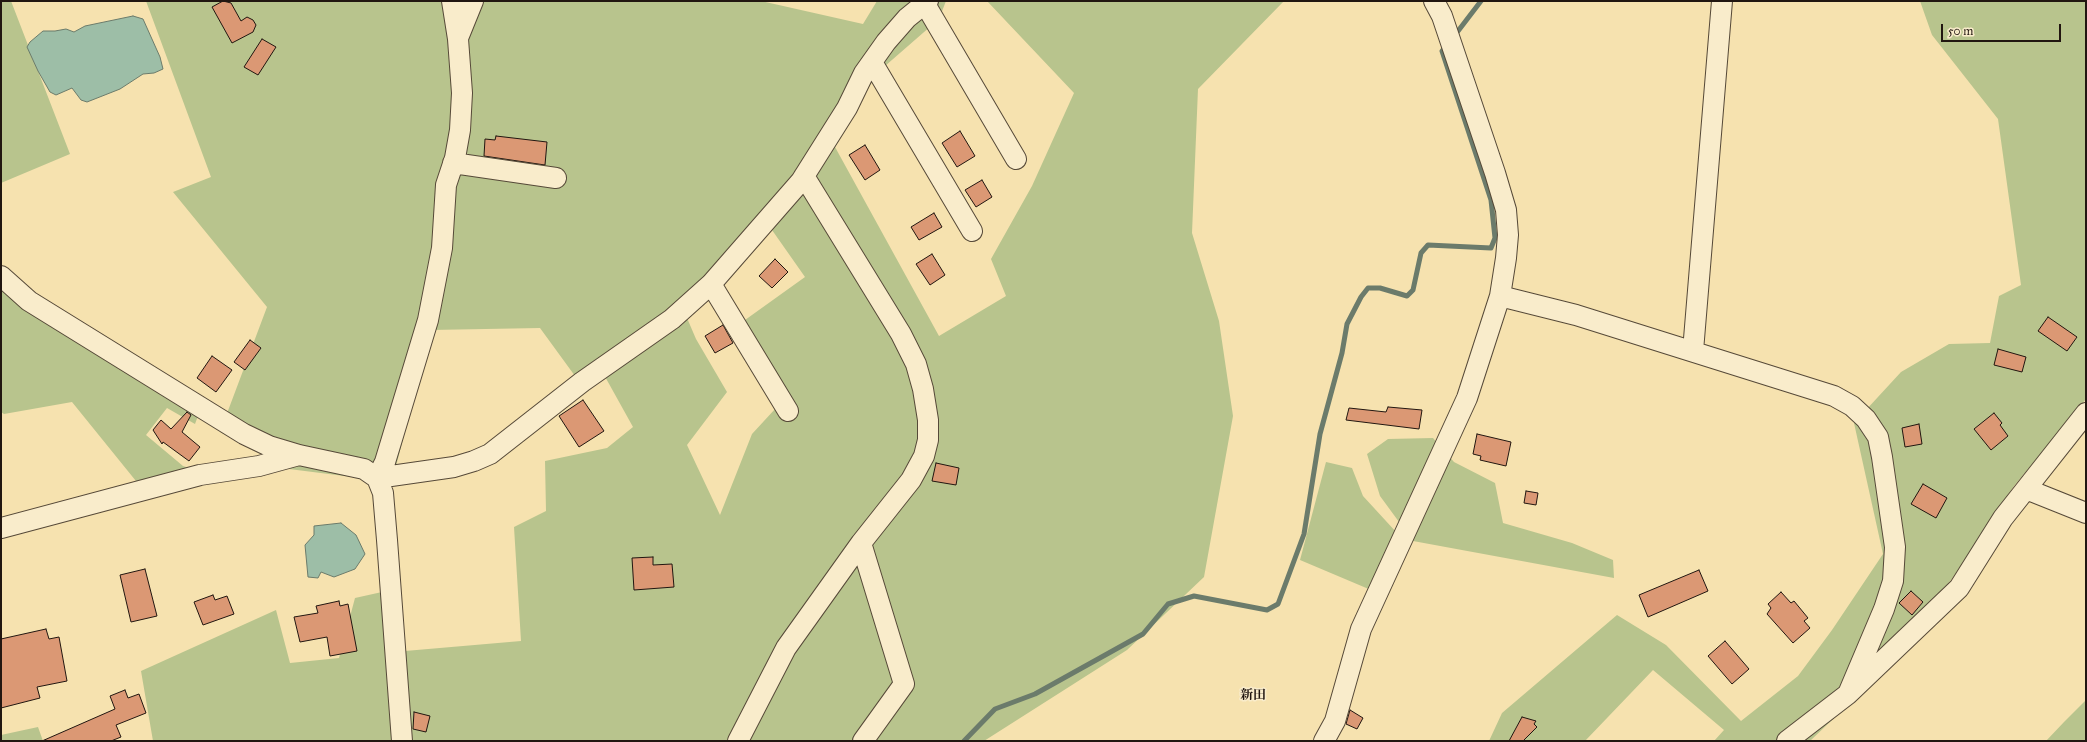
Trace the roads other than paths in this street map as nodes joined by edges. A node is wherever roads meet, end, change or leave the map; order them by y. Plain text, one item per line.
1 (452, 1) edge
2 (473, 1) edge
3 (1434, 1) edge
4 (1722, 1) edge
5 (926, 2) edge
6 (458, 39) junction
7 (872, 62) junction
8 (1016, 159) dead end
9 (453, 163) junction
10 (804, 176) junction
11 (556, 178) dead end
12 (972, 231) dead end
13 (1, 276) edge
14 (711, 284) junction
15 (1500, 296) junction
16 (1693, 351) junction
17 (788, 411) dead end
18 (2086, 413) edge
19 (299, 455) junction
20 (377, 478) junction
21 (2026, 489) junction
22 (2086, 513) edge
23 (1, 528) edge
24 (861, 543) junction
25 (1848, 694) junction
26 (402, 741) edge
27 (738, 741) edge
28 (863, 741) edge
29 (1324, 741) edge
30 (1787, 741) edge

1 - 6 street
2 - 6 street
3 - 15 street
4 - 16 street
5 - 7 street
5 - 8 street
6 - 9 street
7 - 10 street
7 - 12 street
9 - 11 street
9 - 20 street
10 - 14 street
10 - 24 street
13 - 19 street
14 - 17 street
14 - 20 street
15 - 16 street
15 - 29 street
16 - 25 street
18 - 21 street
19 - 20 street
19 - 23 street
20 - 26 street
21 - 22 street
21 - 25 street
24 - 27 street
24 - 28 street
25 - 30 street

